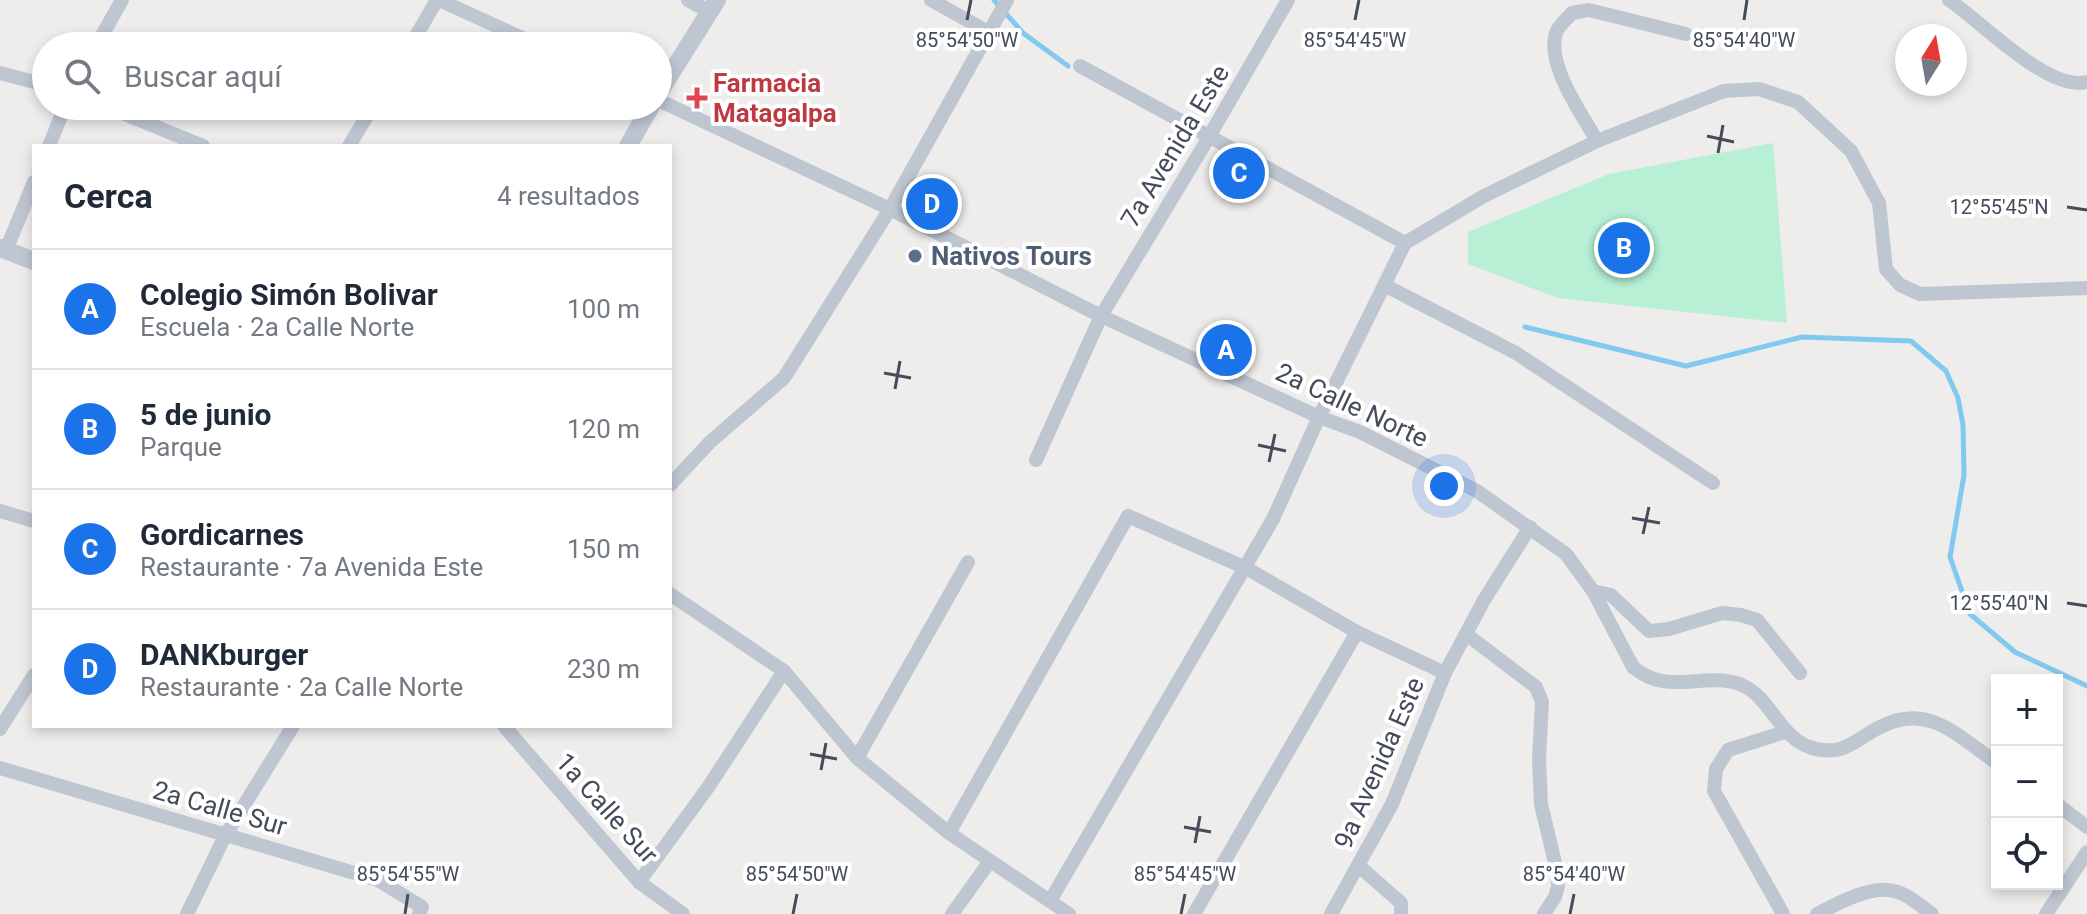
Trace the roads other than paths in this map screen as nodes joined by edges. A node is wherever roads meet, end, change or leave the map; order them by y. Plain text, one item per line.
1 (122, 0) edge
2 (438, 0) edge
3 (688, 0) edge
4 (931, 0) edge
5 (1288, 0) edge
6 (1949, 0) edge
7 (1007, 2) edge
8 (713, 6) edge
9 (104, 32) edge
10 (419, 32) edge
11 (509, 32) edge
12 (990, 33) junction
13 (1686, 34) dead end
14 (1080, 66) dead end
15 (0, 73) edge
16 (672, 74) edge
17 (32, 81) edge
18 (2087, 82) edge
19 (672, 104) edge
20 (59, 120) edge
21 (139, 120) edge
22 (365, 120) edge
23 (643, 120) edge
24 (1208, 139) junction
25 (1597, 141) junction
26 (50, 144) edge
27 (198, 144) edge
28 (350, 144) edge
29 (629, 144) edge
30 (32, 186) edge
31 (890, 209) junction
32 (1405, 243) junction
33 (3, 249) edge
34 (32, 260) edge
35 (1386, 286) junction
36 (2087, 288) edge
37 (1101, 316) junction
38 (1319, 417) junction
39 (1036, 460) dead end
40 (672, 483) edge
41 (1713, 483) dead end
42 (0, 511) edge
43 (32, 520) edge
44 (1530, 527) junction
45 (968, 562) dead end
46 (1246, 568) junction
47 (1593, 591) junction
48 (672, 595) edge
49 (1357, 632) junction
50 (1466, 634) junction
51 (784, 671) junction
52 (1445, 673) junction
53 (1800, 673) dead end
54 (32, 678) edge
55 (292, 728) edge
56 (506, 728) edge
57 (0, 729) edge
58 (1785, 732) junction
59 (857, 758) junction
60 (1991, 759) edge
61 (0, 768) edge
62 (2063, 809) edge
63 (2087, 827) edge
64 (949, 833) junction
65 (225, 836) junction
66 (2087, 852) edge
67 (990, 861) junction
68 (1359, 866) junction
69 (639, 882) junction
70 (1050, 901) junction
71 (1401, 909) edge
72 (421, 910) edge
73 (187, 914) edge
74 (683, 914) edge
75 (952, 914) edge
76 (1069, 914) edge
77 (1194, 914) edge
78 (1331, 914) edge
79 (1414, 914) edge
80 (1544, 914) edge
81 (1783, 914) edge
82 (1817, 914) edge
83 (1932, 914) edge
84 (2046, 914) edge

1 - 9 street
2 - 10 street
2 - 11 street
3 - 8 street
4 - 12 street
5 - 24 street, 7a Avenida Este
6 - 18 street
7 - 12 street
8 - 16 street
12 - 31 street
13 - 25 street
14 - 24 street
15 - 17 street
19 - 31 street, 2a Calle Norte
20 - 26 street
21 - 27 street
22 - 28 street
23 - 29 street
24 - 32 street
24 - 37 street, 7a Avenida Este
25 - 32 street
25 - 36 street
30 - 33 street
31 - 37 street, 2a Calle Norte
31 - 40 street
32 - 35 street
33 - 34 street
35 - 38 street
35 - 41 street
37 - 38 street, 2a Calle Norte
37 - 39 street, 7a Avenida Este
38 - 44 street, 2a Calle Norte
38 - 46 street
42 - 43 street
44 - 47 street, 2a Calle Norte
44 - 50 street, 9a Avenida Este
45 - 59 street
46 - 49 street
46 - 64 street
46 - 70 street
47 - 53 street
47 - 58 street, 2a Calle Norte
48 - 51 street
49 - 52 street
49 - 77 street
50 - 52 street, 9a Avenida Este
50 - 80 street
51 - 59 street
51 - 69 street
52 - 68 street, 9a Avenida Este
54 - 57 street
55 - 65 street
56 - 69 street, 1a Calle Sur
58 - 60 street, 2a Calle Norte
58 - 81 street
59 - 64 street
61 - 65 street, 2a Calle Sur
62 - 63 street
64 - 67 street
65 - 72 street, 2a Calle Sur
65 - 73 street
66 - 84 street
67 - 70 street
67 - 75 street
68 - 71 street
68 - 78 street, 9a Avenida Este
69 - 74 street, 1a Calle Sur
70 - 76 street
71 - 79 street
82 - 83 street

